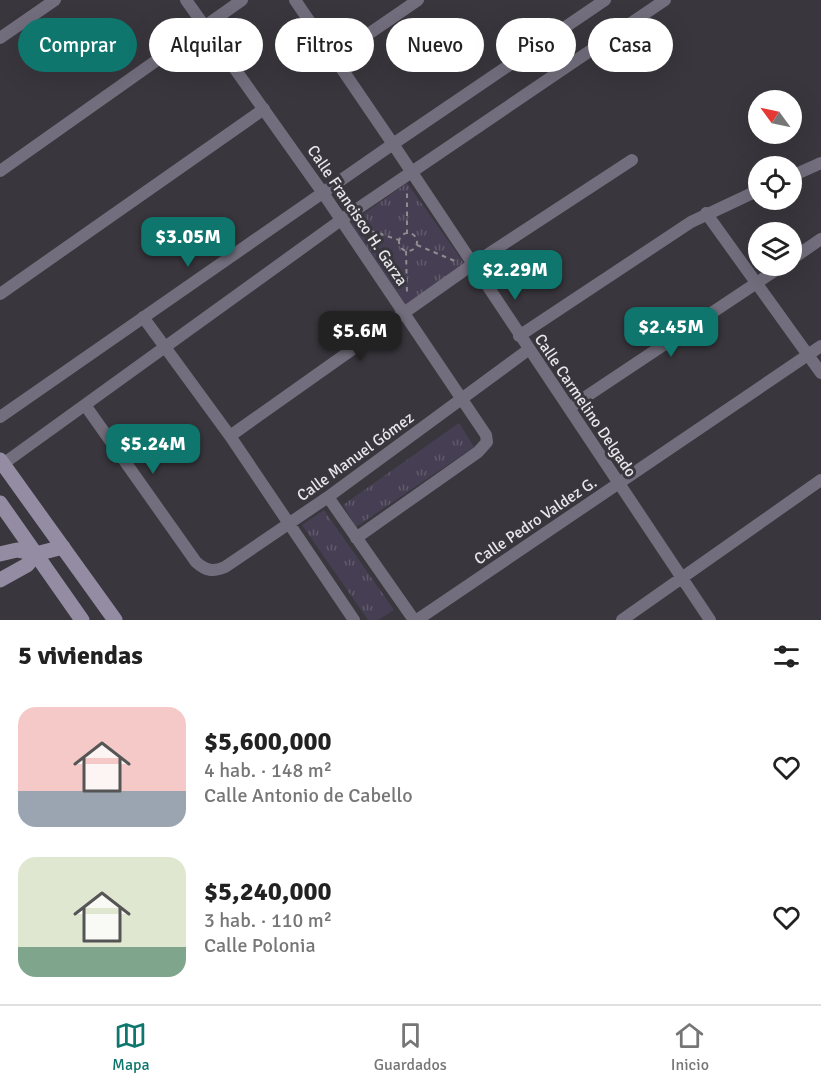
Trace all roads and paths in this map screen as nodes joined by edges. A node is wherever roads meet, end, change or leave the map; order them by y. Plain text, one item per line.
1 (55, 0) edge
2 (186, 0) edge
3 (242, 0) edge
4 (295, 0) edge
5 (418, 0) edge
6 (605, 0) edge
7 (665, 0) edge
8 (198, 18) edge
9 (216, 18) edge
10 (308, 18) edge
11 (374, 30) edge
12 (0, 38) edge
13 (149, 65) edge
14 (237, 72) edge
15 (345, 72) edge
16 (264, 109) junction
17 (393, 144) junction
18 (632, 160) dead end
19 (821, 163) edge
20 (0, 171) edge
21 (411, 172) junction
22 (802, 172) edge
23 (407, 187) junction
24 (323, 193) junction
25 (398, 193) dead end
26 (748, 195) edge
27 (414, 197) dead end
28 (706, 213) junction
29 (347, 223) junction
30 (407, 234) junction
31 (821, 239) edge
32 (399, 240) junction
33 (417, 245) junction
34 (406, 251) junction
35 (802, 252) edge
36 (456, 255) dead end
37 (473, 264) junction
38 (767, 276) edge
39 (756, 283) junction
40 (407, 293) dead end
41 (0, 294) edge
42 (404, 313) junction
43 (143, 317) junction
44 (519, 336) junction
45 (821, 346) edge
46 (165, 348) junction
47 (528, 350) junction
48 (808, 355) junction
49 (821, 373) edge
50 (462, 398) junction
51 (85, 405) junction
52 (569, 408) junction
53 (0, 417) edge
54 (230, 436) junction
55 (1, 462) edge
56 (821, 480) edge
57 (620, 483) junction
58 (328, 497) junction
59 (0, 503) edge
60 (288, 524) junction
61 (356, 538) junction
62 (63, 547) junction
63 (0, 554) edge
64 (36, 554) junction
65 (682, 579) junction
66 (0, 580) edge
67 (81, 620) edge
68 (115, 620) edge
69 (354, 620) edge
70 (415, 620) edge
71 (622, 620) edge
72 (710, 620) edge

1 - 12 street
2 - 8 street, Calle Francisco H. Garza
3 - 9 street
4 - 10 street, Calle Carmelino Delgado
5 - 11 street
6 - 17 street
7 - 21 street
13 - 20 street
14 - 16 street, Calle Francisco H. Garza
15 - 17 street, Calle Carmelino Delgado
16 - 24 street, Calle Francisco H. Garza
16 - 41 street
17 - 21 street, Calle Carmelino Delgado
17 - 24 street
18 - 37 street
19 - 22 street
21 - 29 street
21 - 37 street, Calle Carmelino Delgado
23 - 25 path
23 - 27 path
23 - 30 path
24 - 29 street, Calle Francisco H. Garza
24 - 43 street
26 - 28 street
28 - 39 street
28 - 44 street
29 - 32 path
29 - 42 street, Calle Francisco H. Garza
29 - 46 street
30 - 32 path
30 - 33 path
31 - 35 street
32 - 34 path
33 - 34 path
33 - 36 path
34 - 40 path
37 - 42 street
37 - 44 street, Calle Carmelino Delgado
38 - 39 street
39 - 48 street
39 - 52 street
42 - 50 street, Calle Francisco H. Garza
42 - 54 street
43 - 46 street
43 - 53 street
44 - 47 street, Calle Carmelino Delgado
45 - 48 street, Calle Pedro Valdez G.
46 - 51 street
46 - 54 street
47 - 50 street, Calle Manuel Gómez
47 - 52 street, Calle Carmelino Delgado
48 - 49 street
48 - 57 street, Calle Pedro Valdez G.
50 - 58 street, Calle Manuel Gómez
50 - 61 street, Calle Francisco H. Garza
51 - 55 street
51 - 60 street, Calle Manuel Gómez
52 - 57 street, Calle Carmelino Delgado
54 - 60 street
55 - 62 street
56 - 65 street
57 - 65 street, Calle Carmelino Delgado
57 - 70 street, Calle Pedro Valdez G.
58 - 60 street, Calle Manuel Gómez
58 - 61 street
59 - 64 street
60 - 69 street
61 - 70 street
62 - 64 street
62 - 68 street
63 - 64 street
64 - 66 street
64 - 67 street
65 - 71 street
65 - 72 street, Calle Carmelino Delgado

